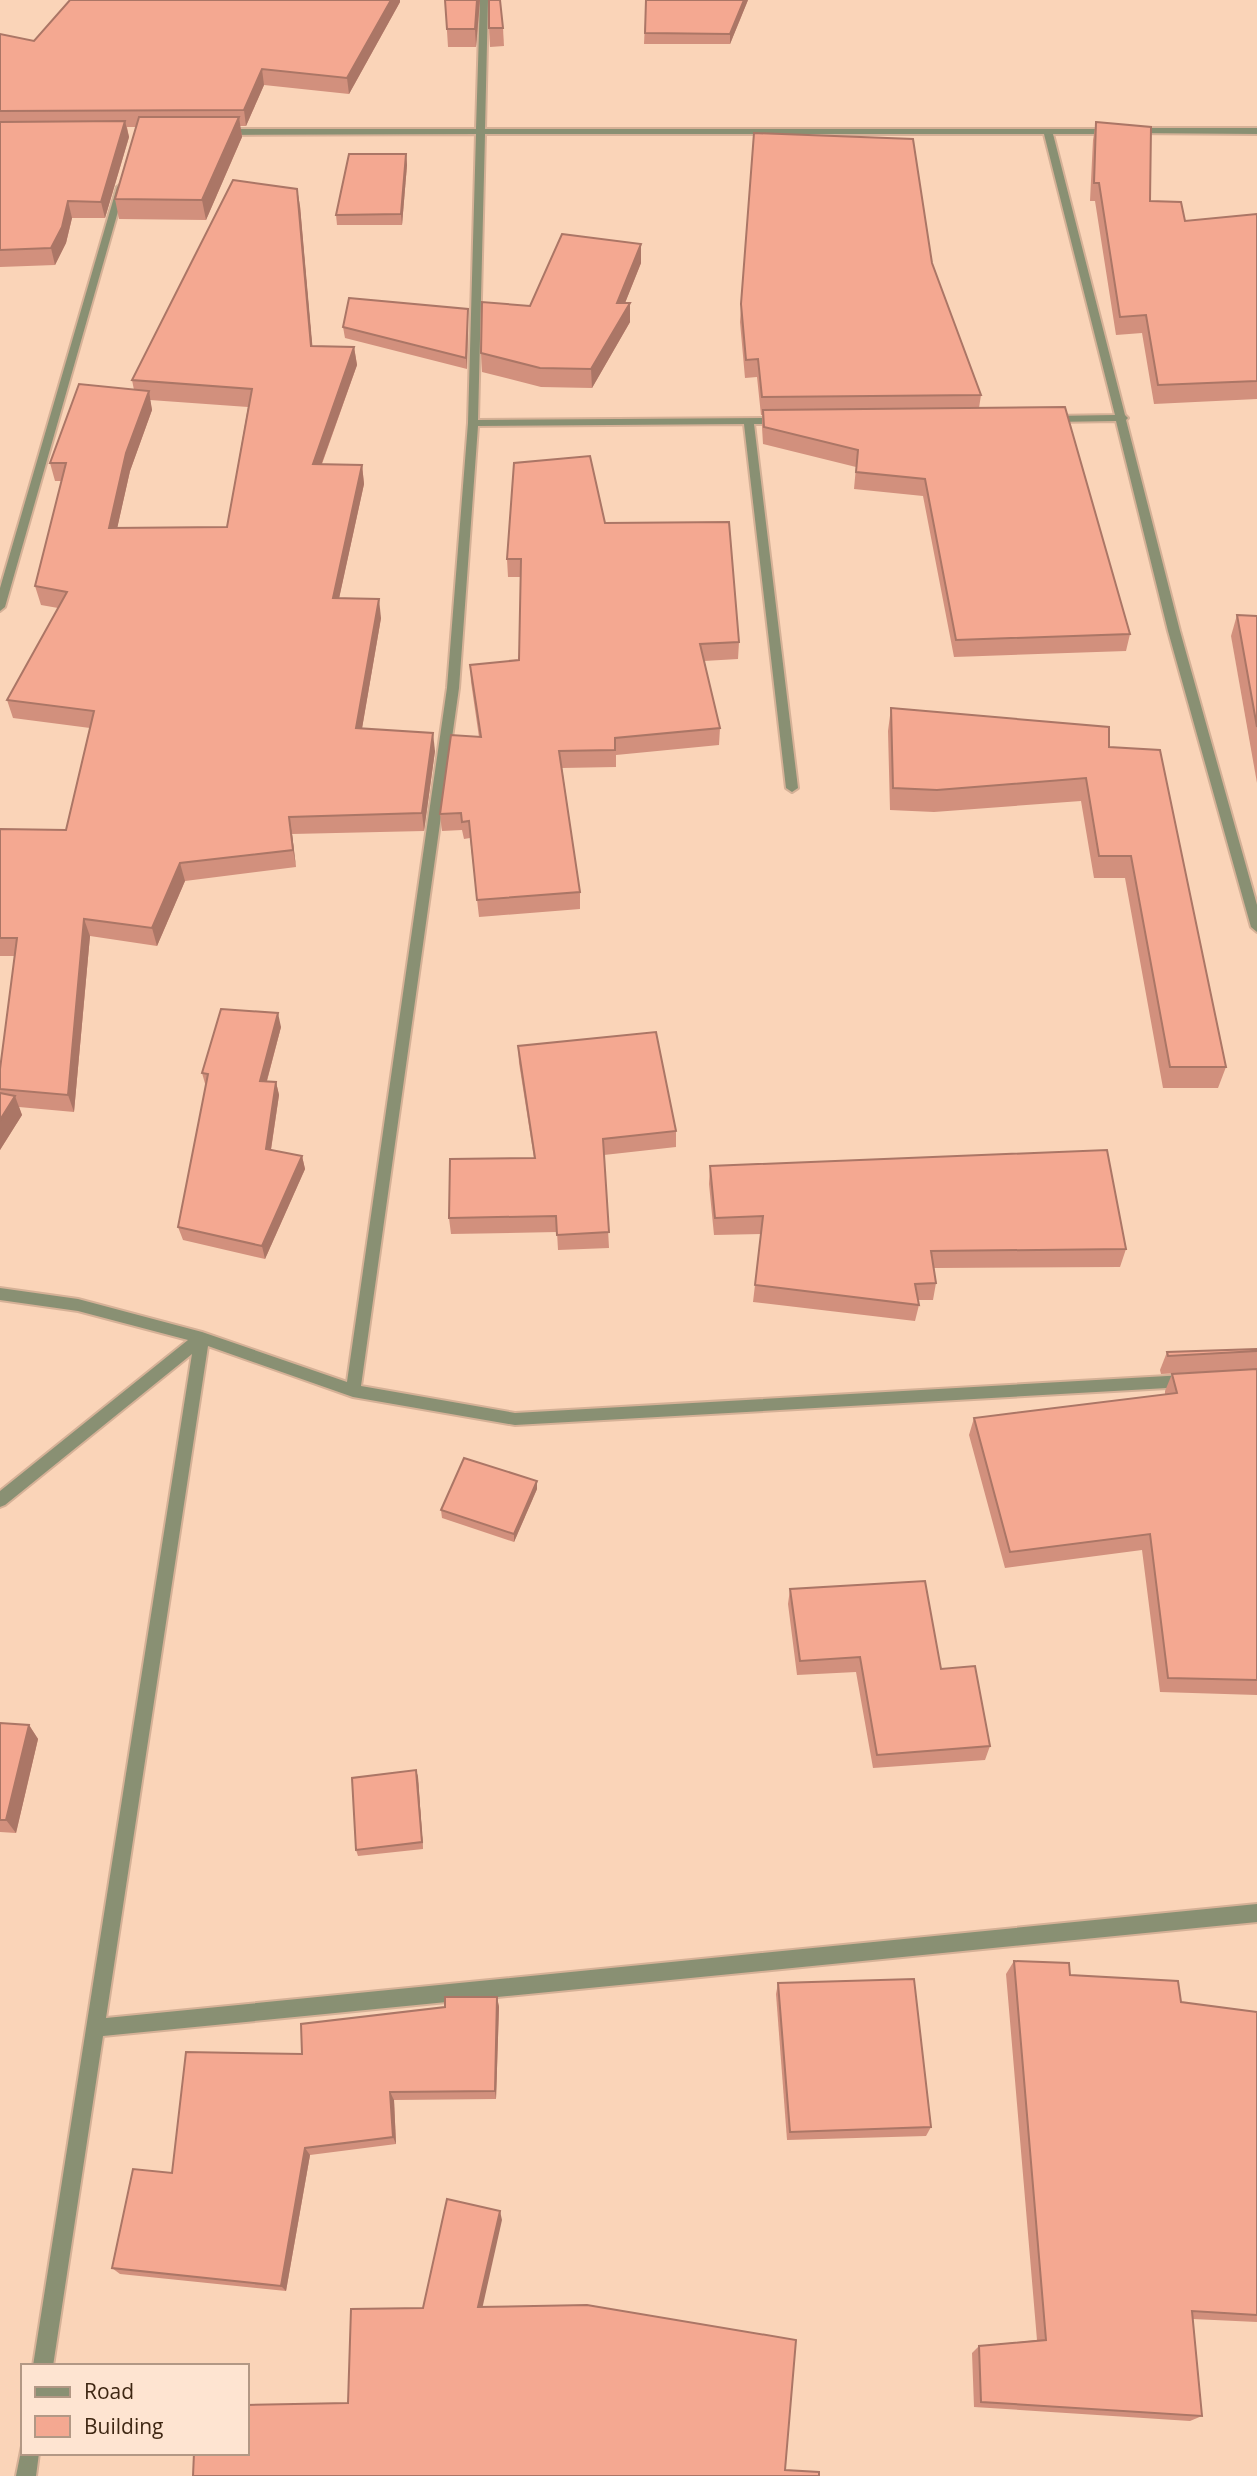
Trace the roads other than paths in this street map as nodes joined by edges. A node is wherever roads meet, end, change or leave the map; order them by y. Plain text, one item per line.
1 (484, 0) edge
2 (1048, 131) junction
3 (1257, 131) edge
4 (206, 132) edge
5 (479, 133) junction
6 (126, 171) edge
7 (1123, 418) junction
8 (1040, 419) edge
9 (749, 421) junction
10 (791, 421) edge
11 (473, 423) junction
12 (0, 607) edge
13 (792, 788) dead end
14 (1257, 927) edge
15 (0, 1294) edge
16 (202, 1338) junction
17 (1202, 1380) edge
18 (353, 1391) junction
19 (0, 1500) edge
20 (1257, 1913) edge
21 (97, 2028) junction
22 (43, 2364) edge
23 (29, 2455) edge
24 (26, 2476) edge

1 - 5 street
2 - 3 street
2 - 5 street
2 - 7 street
4 - 5 street
5 - 11 street
6 - 12 street
7 - 8 street
7 - 14 street
9 - 10 street
9 - 11 street
9 - 13 street
11 - 18 street
15 - 16 street
16 - 18 street
16 - 19 street
16 - 21 street
17 - 18 street
20 - 21 street
21 - 22 street
23 - 24 street

